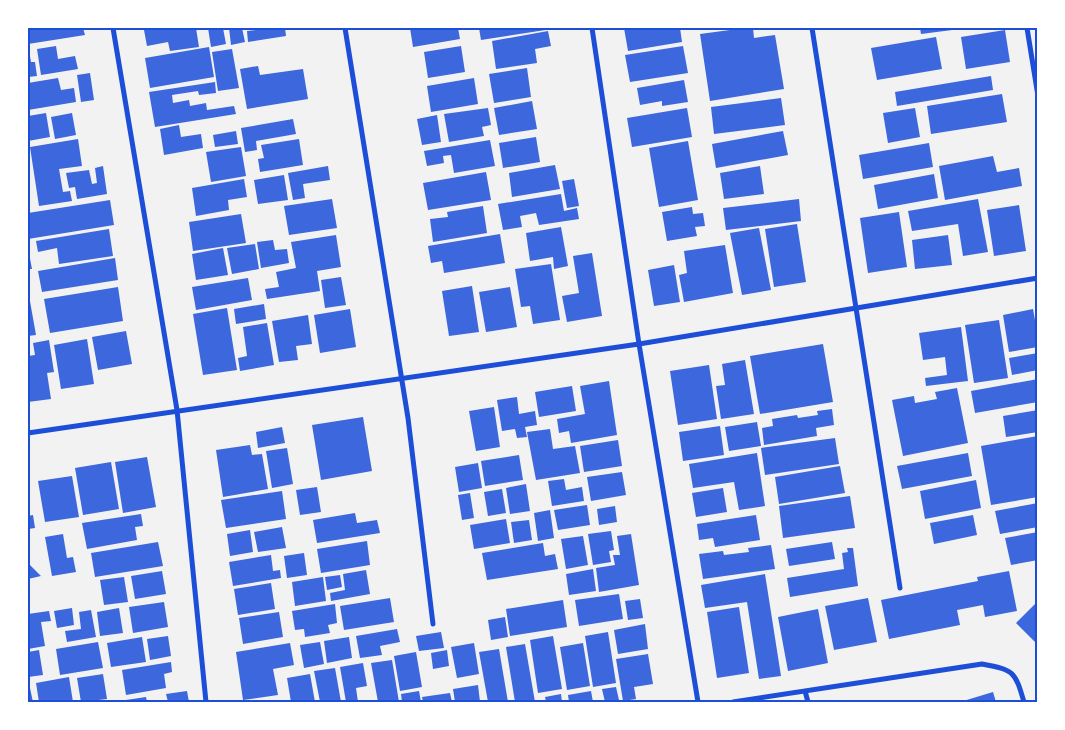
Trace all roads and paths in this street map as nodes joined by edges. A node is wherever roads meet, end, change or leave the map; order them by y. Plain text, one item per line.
1 (113, 28) edge
2 (345, 28) edge
3 (592, 28) edge
4 (812, 28) edge
5 (1027, 28) edge
6 (1038, 96) edge
7 (1038, 278) edge
8 (857, 308) junction
9 (638, 344) junction
10 (400, 379) junction
11 (177, 410) junction
12 (28, 433) edge
13 (900, 588) dead end
14 (433, 624) dead end
15 (804, 691) junction
16 (206, 702) edge
17 (698, 702) edge
18 (733, 702) edge
19 (808, 702) edge
20 (1024, 702) edge

1 - 11 street
2 - 10 street
3 - 9 street
4 - 8 street
5 - 6 street
7 - 8 street
8 - 9 street
8 - 13 street
9 - 10 street
9 - 17 street
10 - 11 street
10 - 14 street
11 - 12 street
11 - 16 street
15 - 18 street
15 - 19 street
15 - 20 street

